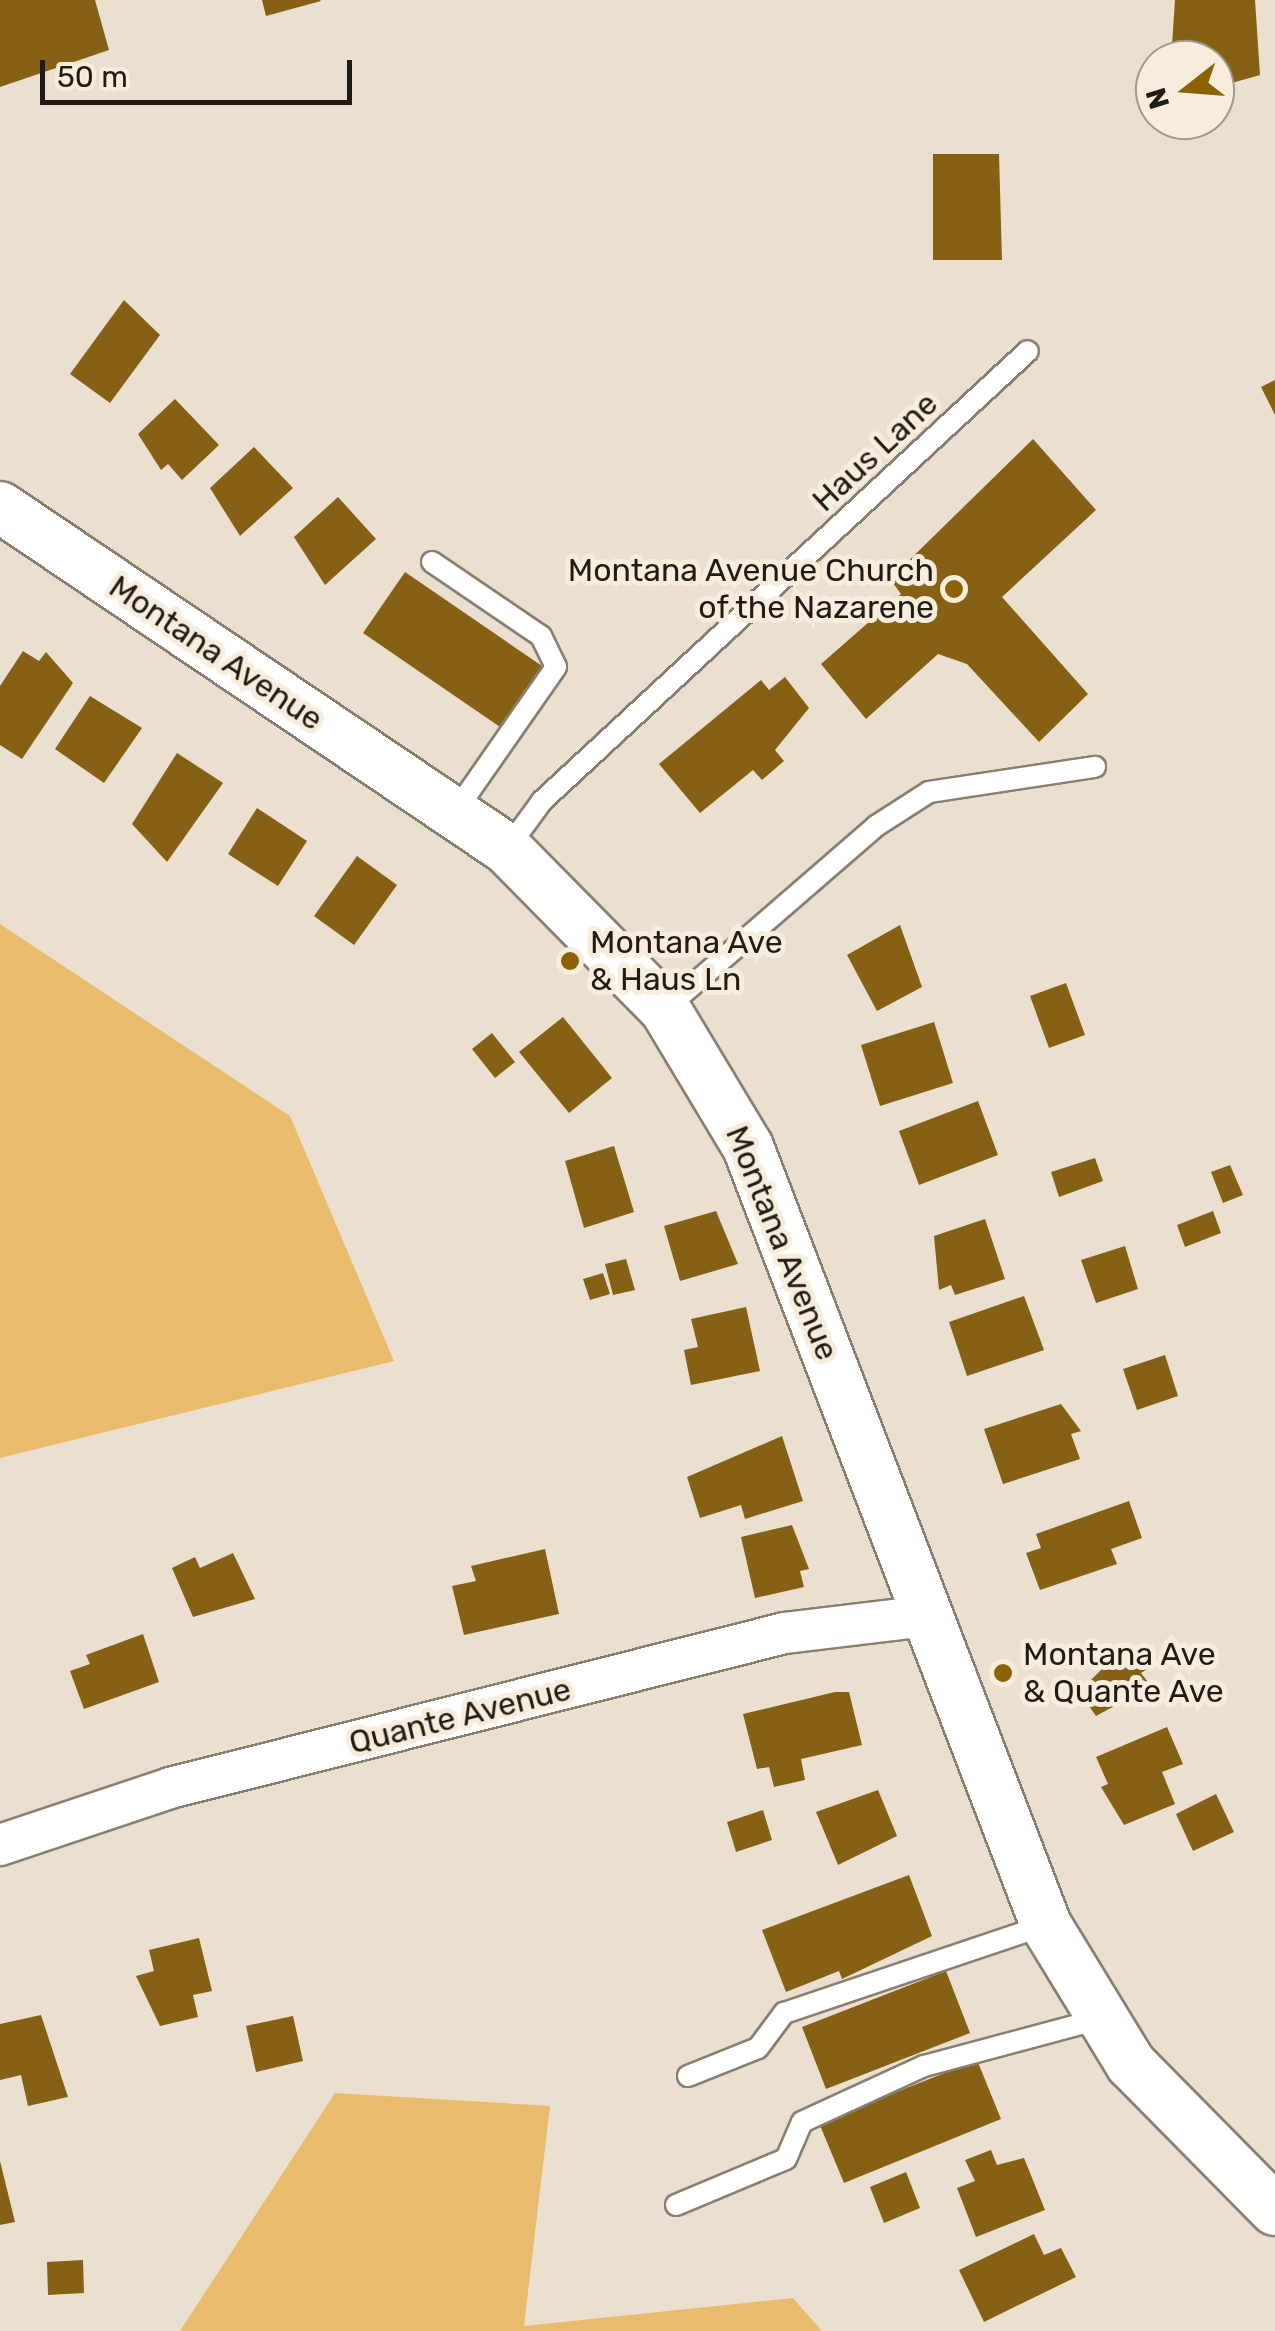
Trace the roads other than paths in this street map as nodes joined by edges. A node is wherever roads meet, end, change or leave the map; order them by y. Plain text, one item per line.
1 (1028, 351) dead end
2 (0, 508) edge
3 (432, 562) dead end
4 (1095, 767) dead end
5 (454, 814) junction
6 (507, 849) junction
7 (666, 1009) junction
8 (926, 1616) junction
9 (0, 1846) edge
10 (1046, 1925) junction
11 (1099, 2019) junction
12 (688, 2076) dead end
13 (676, 2206) dead end
14 (1275, 2210) edge

1 - 6 lane, Haus Lane
2 - 5 street, Montana Avenue
3 - 5 lane
4 - 7 lane
5 - 6 street, Montana Avenue
6 - 7 street, Montana Avenue
7 - 8 street, Montana Avenue
8 - 9 street, Quante Avenue
8 - 10 street, Montana Avenue
10 - 11 street, Montana Avenue
10 - 12 lane
11 - 13 lane
11 - 14 street, Montana Avenue

